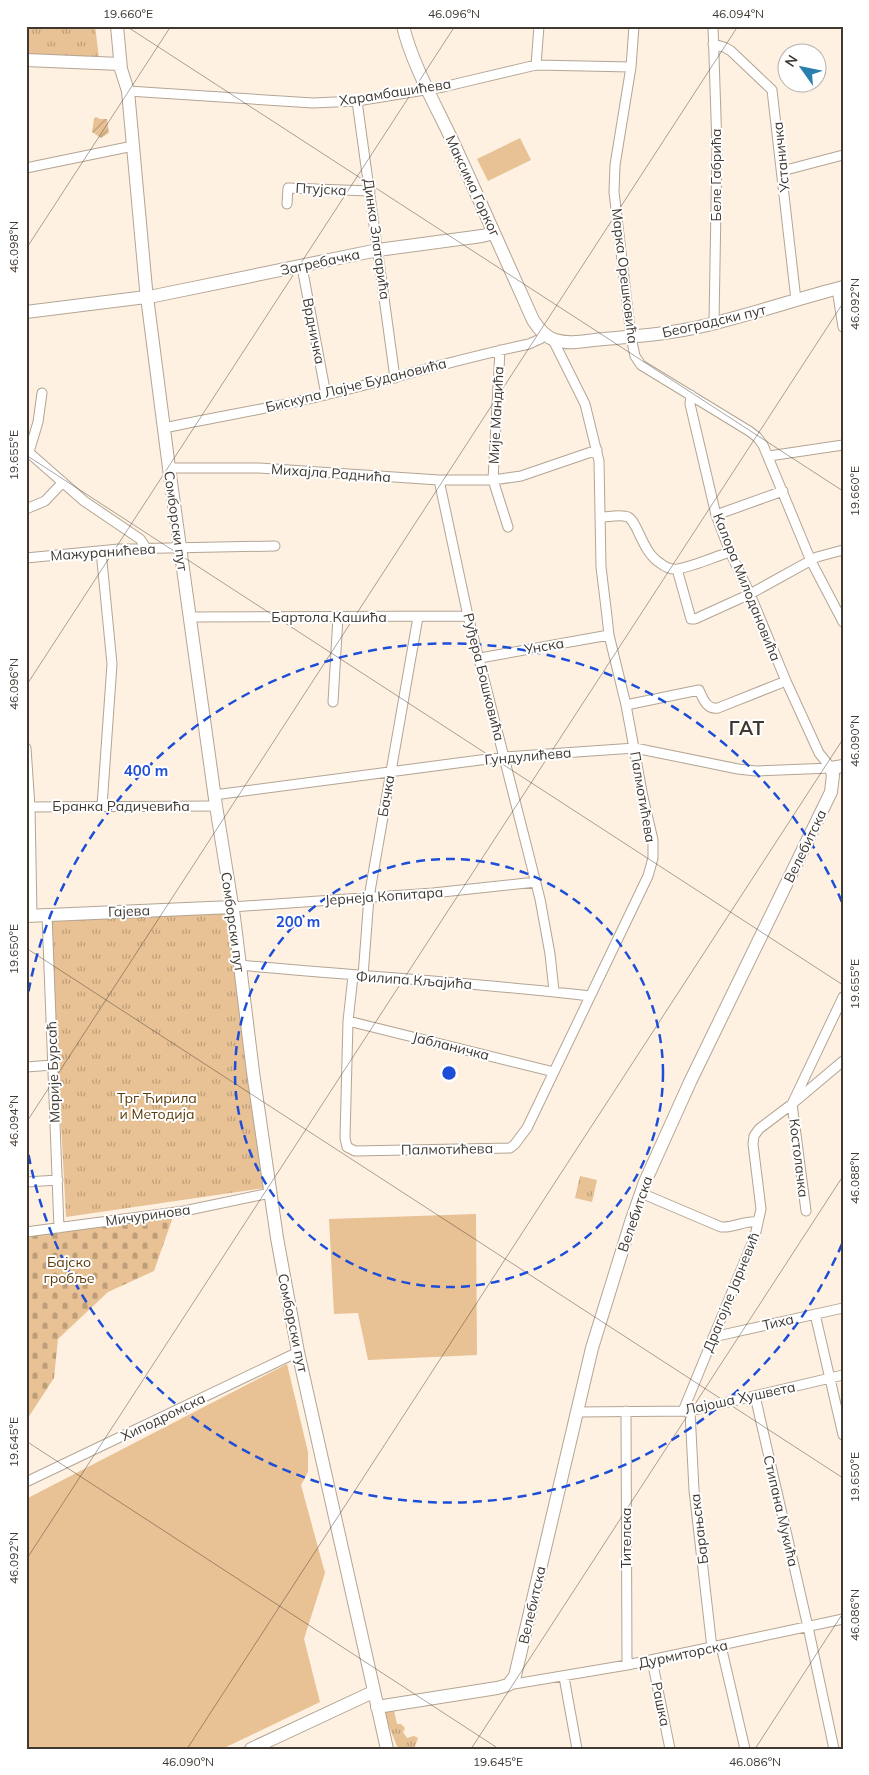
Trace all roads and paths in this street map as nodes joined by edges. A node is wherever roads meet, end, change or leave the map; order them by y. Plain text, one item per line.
1 (117, 26) edge
2 (402, 26) edge
3 (539, 26) edge
4 (634, 26) edge
5 (713, 26) edge
6 (714, 44) junction
7 (26, 60) edge
8 (120, 64) junction
9 (536, 65) junction
10 (631, 67) junction
11 (428, 88) junction
12 (128, 91) junction
13 (357, 101) junction
14 (133, 146) junction
15 (843, 156) edge
16 (26, 168) edge
17 (782, 171) junction
18 (370, 191) junction
19 (287, 204) dead end
20 (494, 233) junction
21 (378, 250) junction
22 (302, 267) junction
23 (840, 288) edge
24 (147, 297) junction
25 (796, 300) junction
26 (26, 312) edge
27 (714, 323) junction
28 (843, 327) edge
29 (549, 337) junction
30 (632, 337) junction
31 (500, 350) junction
32 (395, 378) junction
33 (42, 393) dead end
34 (326, 395) junction
35 (691, 395) junction
36 (164, 428) junction
37 (843, 444) edge
38 (597, 450) junction
39 (27, 451) edge
40 (769, 456) junction
41 (169, 468) junction
42 (439, 480) junction
43 (493, 480) junction
44 (63, 482) junction
45 (783, 491) junction
46 (26, 509) edge
47 (716, 515) junction
48 (601, 517) junction
49 (508, 527) dead end
50 (275, 546) dead end
51 (180, 547) junction
52 (146, 548) junction
53 (843, 550) edge
54 (101, 551) junction
55 (730, 552) junction
56 (26, 558) edge
57 (811, 560) junction
58 (677, 569) junction
59 (750, 594) junction
60 (468, 616) junction
61 (189, 617) junction
62 (338, 617) junction
63 (418, 617) junction
64 (843, 622) edge
65 (609, 635) junction
66 (480, 658) junction
67 (786, 681) junction
68 (333, 702) dead end
69 (626, 706) junction
70 (26, 748) edge
71 (634, 748) junction
72 (503, 757) junction
73 (837, 767) edge
74 (390, 772) junction
75 (215, 801) junction
76 (102, 806) junction
77 (28, 807) edge
78 (536, 882) junction
79 (369, 897) junction
80 (232, 907) junction
81 (47, 915) junction
82 (29, 916) edge
83 (239, 965) junction
84 (353, 976) junction
85 (363, 976) junction
86 (554, 991) junction
87 (590, 996) junction
88 (843, 997) edge
89 (348, 1020) junction
90 (843, 1061) edge
91 (53, 1064) junction
92 (26, 1067) edge
93 (554, 1072) junction
94 (806, 1076) junction
95 (815, 1084) junction
96 (792, 1104) junction
97 (58, 1180) junction
98 (26, 1182) edge
99 (270, 1193) junction
100 (641, 1193) junction
101 (806, 1211) dead end
102 (758, 1222) junction
103 (59, 1228) junction
104 (26, 1232) edge
105 (843, 1308) edge
106 (816, 1314) junction
107 (713, 1337) junction
108 (298, 1352) junction
109 (843, 1375) edge
110 (830, 1378) junction
111 (755, 1396) junction
112 (626, 1411) junction
113 (687, 1411) junction
114 (576, 1412) junction
115 (843, 1435) edge
116 (26, 1482) edge
117 (843, 1619) edge
118 (808, 1627) junction
119 (717, 1647) junction
120 (652, 1660) junction
121 (627, 1665) junction
122 (564, 1677) junction
123 (515, 1682) junction
124 (374, 1692) junction
125 (377, 1707) junction
126 (387, 1748) edge
127 (251, 1749) edge
128 (578, 1749) edge
129 (670, 1749) edge
130 (745, 1749) edge
131 (834, 1749) edge

1 - 8 main road, Сомборски пут
2 - 11 main road, Максима Горког
3 - 9 street
4 - 10 street, Марка Орешковића
5 - 6 street, Беле Габрића
6 - 17 street, Устаничка
6 - 27 street, Беле Габрића
7 - 8 main road
8 - 12 main road, Сомборски пут
9 - 10 street, Харамбашићева
9 - 11 street, Харамбашићева
10 - 30 street, Марка Орешковића
11 - 13 street, Харамбашићева
11 - 20 main road, Максима Горког
12 - 13 street, Харамбашићева
12 - 14 main road, Сомборски пут
13 - 18 street, Динка Златарића
14 - 16 street
14 - 24 main road, Сомборски пут
15 - 17 street
17 - 25 street, Устаничка
18 - 19 street, Птујска
18 - 21 street, Динка Златарића
20 - 21 main road, Загребачка
20 - 29 main road, Максима Горког
21 - 22 main road, Загребачка
21 - 32 street, Динка Златарића
22 - 24 main road, Загребачка
22 - 34 street, Врдничка
23 - 25 main road, Београдски пут
23 - 28 street
24 - 26 main road, Загребачка
24 - 36 main road, Сомборски пут
25 - 27 main road, Београдски пут
27 - 30 main road, Београдски пут
29 - 30 main road, Београдски пут
29 - 31 street, Бискупа Лајче Будановића
29 - 38 street, Палмотићева
30 - 35 street, Марка Орешковића
31 - 32 street, Бискупа Лајче Будановића
31 - 43 street, Мије Мандића
32 - 34 street, Бискупа Лајче Будановића
33 - 39 street
34 - 36 street, Бискупа Лајче Будановића
35 - 40 street, Марка Орешковића
35 - 47 street, Калора Милодановића
36 - 41 main road, Сомборски пут
37 - 40 street
38 - 43 street, Михајла Раднића
38 - 48 street, Палмотићева
39 - 44 street
40 - 45 street, Марка Орешковића
41 - 42 street, Михајла Раднића
41 - 51 main road, Сомборски пут
42 - 43 street, Михајла Раднића
42 - 60 street, Руђера Бошковића
43 - 49 street
44 - 46 street
44 - 52 street
45 - 47 street
45 - 57 street, Марка Орешковића
47 - 55 street, Калора Милодановића
48 - 58 street
48 - 65 street, Палмотићева
50 - 51 street, Мажуранићева
51 - 52 street, Мажуранићева
51 - 61 main road, Сомборски пут
52 - 54 street, Мажуранићева
53 - 57 street
54 - 56 street, Мажуранићева
54 - 76 street
55 - 58 street
55 - 59 street, Калора Милодановића
57 - 59 street
57 - 64 street, Марка Орешковића
58 - 59 street
59 - 67 street, Калора Милодановића
60 - 63 street, Бартола Кашића
60 - 66 street, Руђера Бошковића
61 - 62 street, Бартола Кашића
61 - 75 main road, Сомборски пут
62 - 63 street, Бартола Кашића
62 - 68 street
63 - 74 street, Бачка
65 - 66 street, Унска
65 - 69 street, Палмотићева
66 - 72 street, Руђера Бошковића
67 - 69 street
67 - 73 street, Калора Милодановића
69 - 71 street, Палмотићева
70 - 77 street
71 - 72 street, Гундулићева
71 - 73 street, Гундулићева
71 - 87 street, Палмотићева
72 - 74 street, Гундулићева
72 - 78 street, Руђера Бошковића
73 - 100 main road, Велебитска
74 - 75 street, Гундулићева
74 - 79 street, Бачка
75 - 76 street, Бранка Радичевића
75 - 80 main road, Сомборски пут
76 - 77 street, Бранка Радичевића
77 - 82 street
78 - 79 street, Јернеја Копитара
78 - 86 street, Руђера Бошковића
79 - 80 street, Јернеја Копитара
79 - 85 street, Бачка
80 - 81 main road, Гајева
80 - 83 main road, Сомборски пут
81 - 82 main road, Гајева
81 - 91 street, Марије Бурсаћ
83 - 84 street, Филипа Кљајића
83 - 99 main road, Сомборски пут
84 - 85 street, Филипа Кљајића
84 - 89 street
85 - 86 street, Филипа Кљајића
86 - 87 street, Филипа Кљајића
87 - 93 street, Палмотићева
88 - 94 street
89 - 93 street, Јабланичка
89 - 93 street, Палмотићева
90 - 95 street, Драгојле Јарневић
91 - 92 street
91 - 97 street, Марије Бурсаћ
94 - 95 street
94 - 96 street
95 - 96 street, Драгојле Јарневић
96 - 101 street, Костолачка
96 - 102 street, Драгојле Јарневић
97 - 98 street
97 - 103 street, Марије Бурсаћ
99 - 103 street, Мичуринова
99 - 108 main road, Сомборски пут
100 - 102 street
100 - 114 main road, Велебитска
102 - 107 street, Драгојле Јарневић
103 - 104 street, Мичуринова
105 - 106 street, Тиха
106 - 107 street, Тиха
106 - 110 street
107 - 113 street, Драгојле Јарневић
108 - 116 street, Хиподромска
108 - 124 main road, Сомборски пут
109 - 110 street, Лајоша Хушвета
110 - 111 street, Лајоша Хушвета
110 - 115 street
111 - 113 street, Лајоша Хушвета
111 - 118 street, Стипана Мукића
112 - 113 street, Лајоша Хушвета
112 - 114 street, Лајоша Хушвета
112 - 121 street, Тителска
113 - 119 street, Барањска
114 - 123 main road, Велебитска
117 - 118 street, Дурмиторска
118 - 119 street, Дурмиторска
118 - 131 street, Стипана Мукића
119 - 120 street, Дурмиторска
119 - 130 street, Барањска
120 - 121 street, Дурмиторска
120 - 129 street, Рашка
121 - 122 street, Дурмиторска
122 - 123 street, Дурмиторска
122 - 128 street
123 - 125 main road, Дурмиторска
124 - 125 main road, Сомборски пут
124 - 127 main road
125 - 126 main road, Сомборски пут

